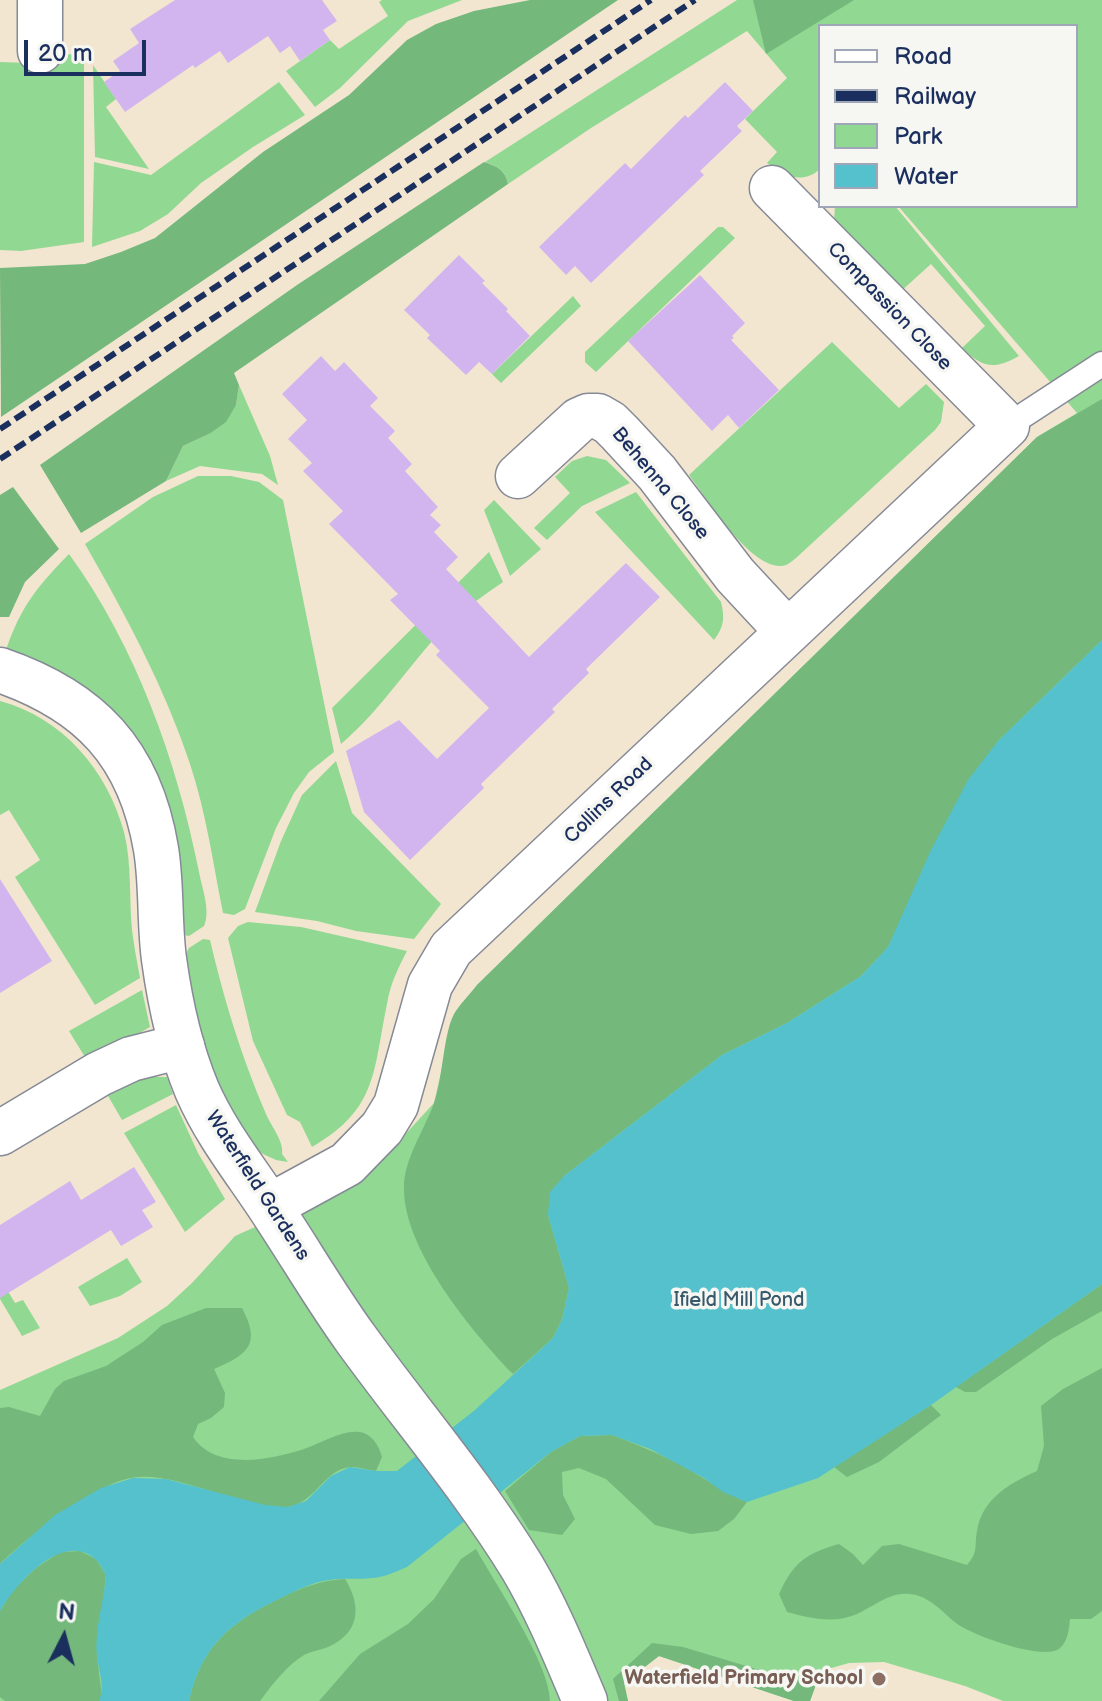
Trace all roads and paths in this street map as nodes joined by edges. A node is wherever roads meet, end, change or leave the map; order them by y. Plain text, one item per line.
1 (40, 0) edge
2 (40, 51) dead end
3 (772, 188) dead end
4 (1102, 364) edge
5 (1007, 426) junction
6 (518, 476) dead end
7 (787, 631) junction
8 (0, 670) edge
9 (182, 1046) junction
10 (0, 1133) edge
11 (270, 1206) junction
12 (585, 1701) edge

1 - 2 street
3 - 5 street, Compassion Close
4 - 5 lane
5 - 7 street, Collins Road
6 - 7 street, Behenna Close
7 - 11 street, Collins Road
8 - 9 street, Waterfield Gardens
9 - 10 street
9 - 11 street, Waterfield Gardens
11 - 12 street, Waterfield Gardens

